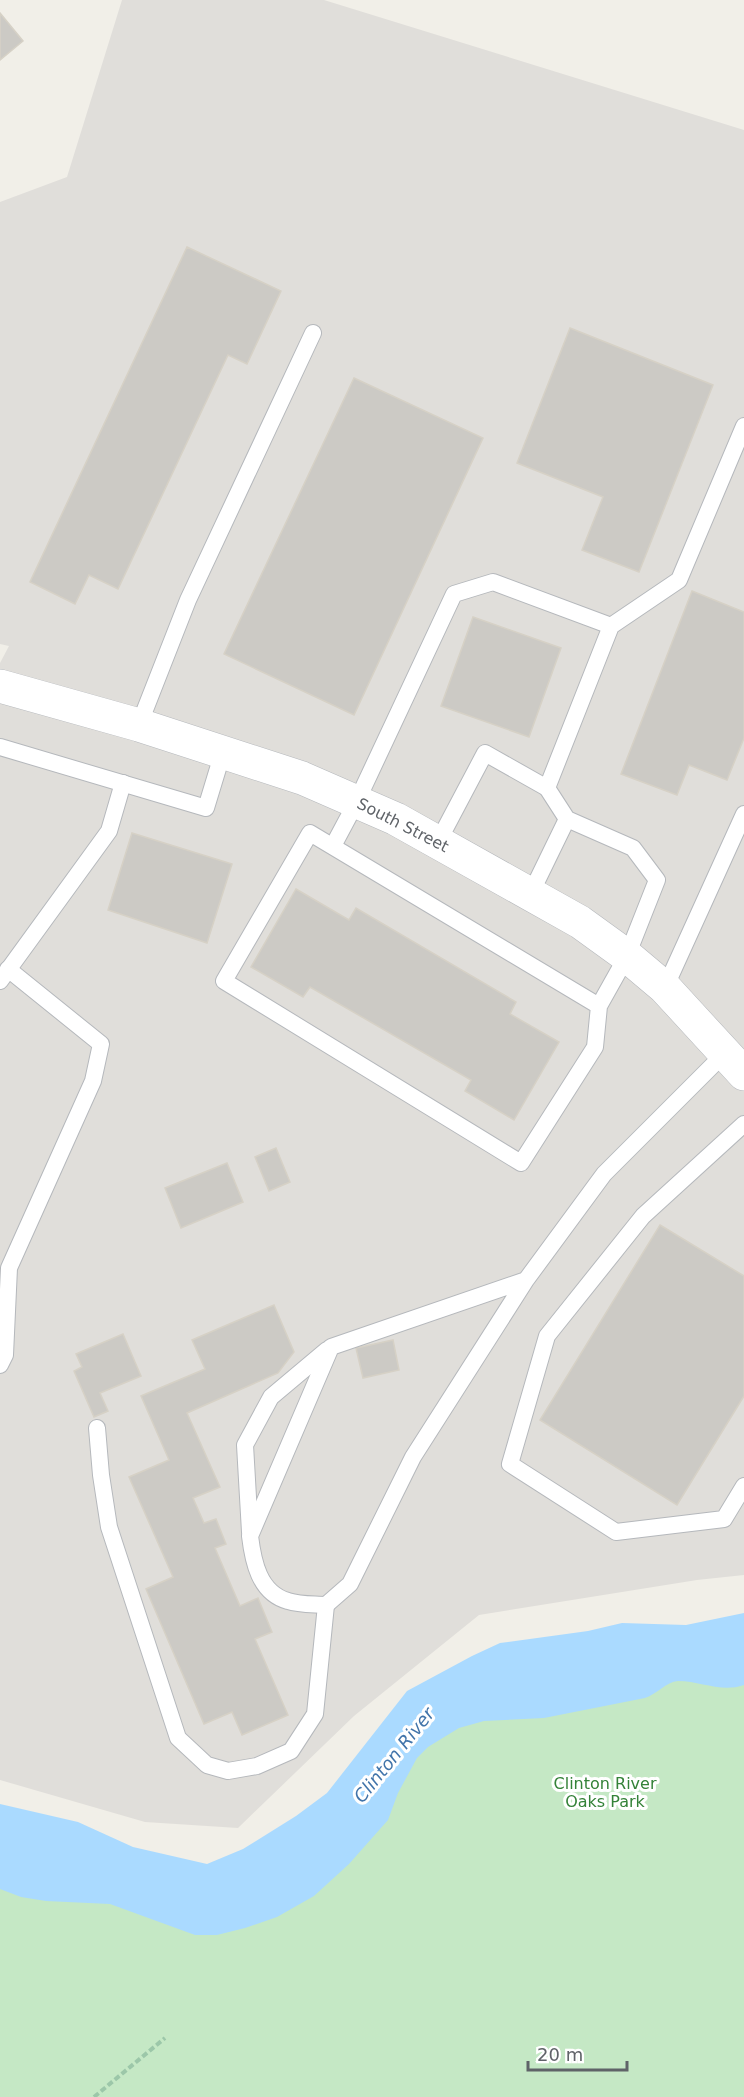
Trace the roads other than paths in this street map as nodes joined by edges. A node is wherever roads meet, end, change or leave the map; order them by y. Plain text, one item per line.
1 (313, 333) dead end
2 (744, 426) edge
3 (611, 626) junction
4 (0, 686) edge
5 (139, 725) junction
6 (0, 747) edge
7 (223, 752) junction
8 (123, 783) junction
9 (547, 788) junction
10 (357, 801) junction
11 (744, 814) edge
12 (567, 819) junction
13 (438, 842) junction
14 (333, 846) junction
15 (531, 893) junction
16 (627, 956) junction
17 (4, 975) edge
18 (665, 988) junction
19 (598, 1006) junction
20 (734, 1064) edge
21 (744, 1124) edge
22 (526, 1280) junction
23 (331, 1347) junction
24 (0, 1365) edge
25 (97, 1428) dead end
26 (744, 1486) edge
27 (250, 1536) junction
28 (326, 1605) junction

1 - 5 lane
2 - 3 lane
3 - 9 lane
3 - 10 lane
4 - 5 street, South Street
5 - 7 street, South Street
6 - 8 lane
7 - 8 lane
7 - 10 street, South Street
8 - 17 lane
9 - 12 lane
9 - 13 lane
10 - 13 street, South Street
10 - 14 lane
11 - 18 lane
12 - 15 lane
12 - 16 lane
13 - 15 street, South Street
14 - 19 lane
14 - 19 lane
15 - 16 street, South Street
16 - 18 street, South Street
16 - 19 lane
17 - 24 lane
18 - 20 street, South Street
20 - 22 lane
21 - 26 lane
22 - 23 lane
22 - 28 lane
23 - 27 lane
23 - 27 lane
25 - 28 lane
27 - 28 lane

